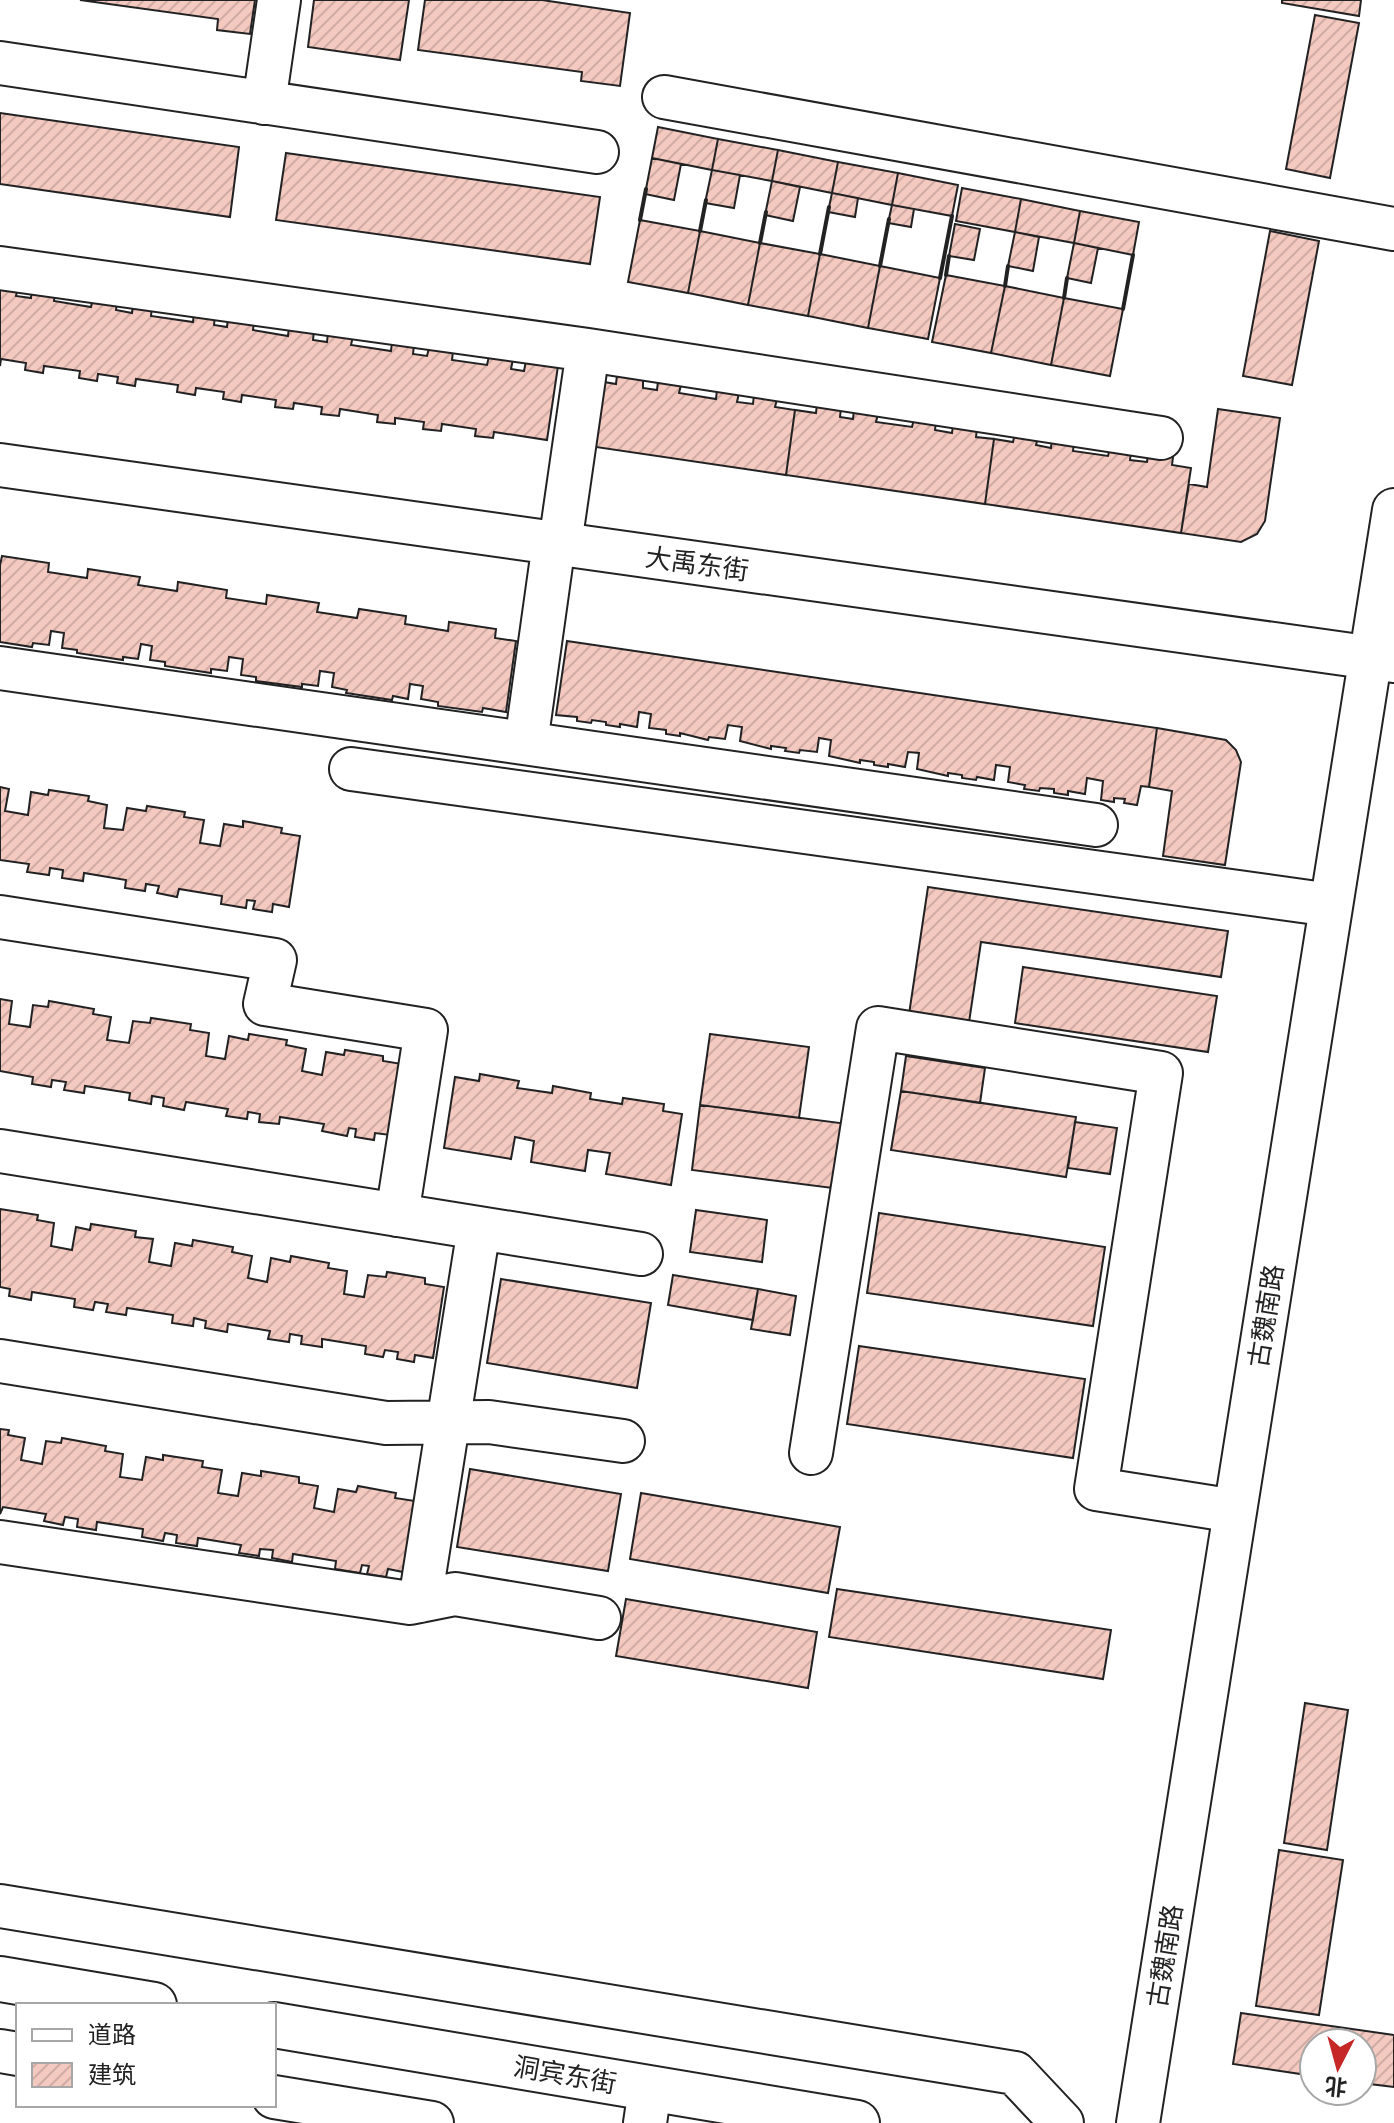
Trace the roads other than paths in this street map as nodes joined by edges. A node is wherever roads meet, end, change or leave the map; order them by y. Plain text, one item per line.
1 (279, 0) edge
2 (0, 63) edge
3 (664, 97) dead end
4 (264, 103) junction
5 (597, 152) dead end
6 (1394, 229) edge
7 (0, 268) edge
8 (588, 350) junction
9 (1161, 438) dead end
10 (0, 465) edge
11 (1394, 510) edge
12 (557, 544) junction
13 (1382, 659) edge
14 (0, 668) edge
15 (526, 743) junction
16 (351, 769) dead end
17 (1096, 825) dead end
18 (1331, 905) junction
19 (0, 917) edge
20 (0, 1151) edge
21 (397, 1215) junction
22 (479, 1228) junction
23 (641, 1254) dead end
24 (0, 1361) edge
25 (448, 1422) junction
26 (623, 1441) dead end
27 (811, 1453) dead end
28 (1235, 1511) junction
29 (0, 1542) edge
30 (420, 1601) junction
31 (599, 1618) dead end
32 (0, 1906) edge
33 (0, 1979) edge
34 (142, 2003) edge
35 (276, 2025) edge
36 (276, 2097) edge
37 (647, 2106) edge
38 (432, 2123) edge
39 (857, 2123) edge
40 (1062, 2123) edge
41 (1138, 2123) edge

1 - 4 street
2 - 4 street
3 - 6 street
4 - 5 street
7 - 8 street
8 - 9 street
8 - 12 street
10 - 12 street, 大禹东街
11 - 13 street, 古魏南路
12 - 13 street, 大禹东街
12 - 15 street
13 - 18 street, 古魏南路
14 - 15 street
15 - 17 street
16 - 18 street
18 - 28 street, 古魏南路
19 - 21 street
20 - 21 street
21 - 22 street
22 - 23 street
22 - 25 street
24 - 25 street
25 - 26 street
25 - 30 street
27 - 28 street
28 - 41 street, 古魏南路
29 - 30 street
30 - 31 street
32 - 40 street
33 - 34 main road
35 - 37 main road, 洞宾东街
36 - 38 street
37 - 39 main road, 洞宾东街

